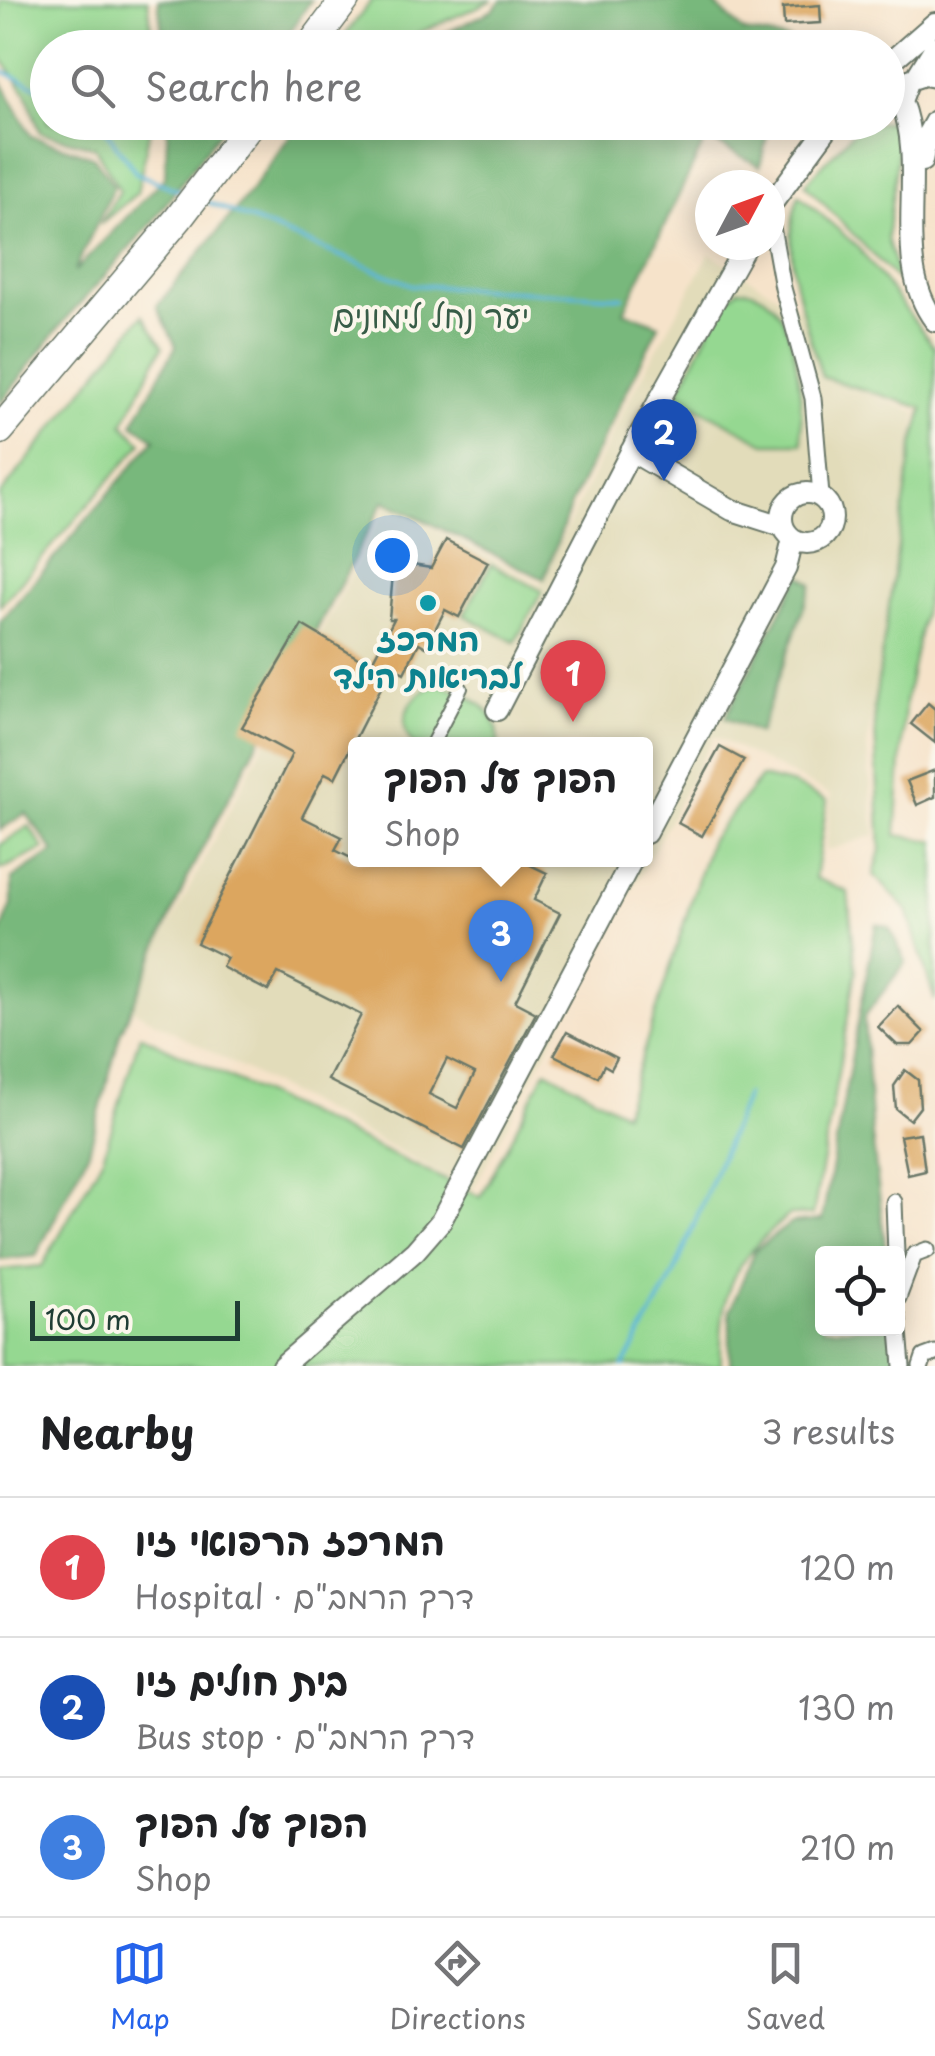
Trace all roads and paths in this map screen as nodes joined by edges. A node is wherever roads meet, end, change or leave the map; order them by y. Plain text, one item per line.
1 (345, 0) edge
2 (935, 23) edge
3 (322, 30) edge
4 (935, 47) edge
5 (905, 49) edge
6 (920, 78) edge
7 (905, 113) edge
8 (935, 120) edge
9 (905, 124) edge
10 (238, 140) edge
11 (819, 140) edge
12 (785, 186) edge
13 (912, 212) junction
14 (736, 260) edge
15 (779, 260) edge
16 (935, 321) edge
17 (0, 430) edge
18 (634, 444) junction
19 (814, 494) junction
20 (792, 528) junction
21 (461, 688) dead end
22 (497, 710) dead end
23 (436, 737) edge
24 (653, 820) edge
25 (628, 867) edge
26 (894, 1202) dead end
27 (896, 1246) edge
28 (927, 1250) dead end
29 (905, 1279) edge
30 (900, 1336) edge
31 (935, 1354) edge
32 (282, 1366) edge
33 (902, 1366) edge
34 (921, 1366) edge

1 - 3 highway
2 - 5 street
4 - 6 street
7 - 8 street
8 - 13 street
9 - 13 street
10 - 17 highway
11 - 12 street
13 - 16 street
14 - 18 street
15 - 19 street
18 - 20 street
18 - 22 street
19 - 20 street
19 - 20 street
20 - 24 street
21 - 23 street
25 - 32 street
26 - 27 street
28 - 29 street
30 - 33 street
31 - 34 street

